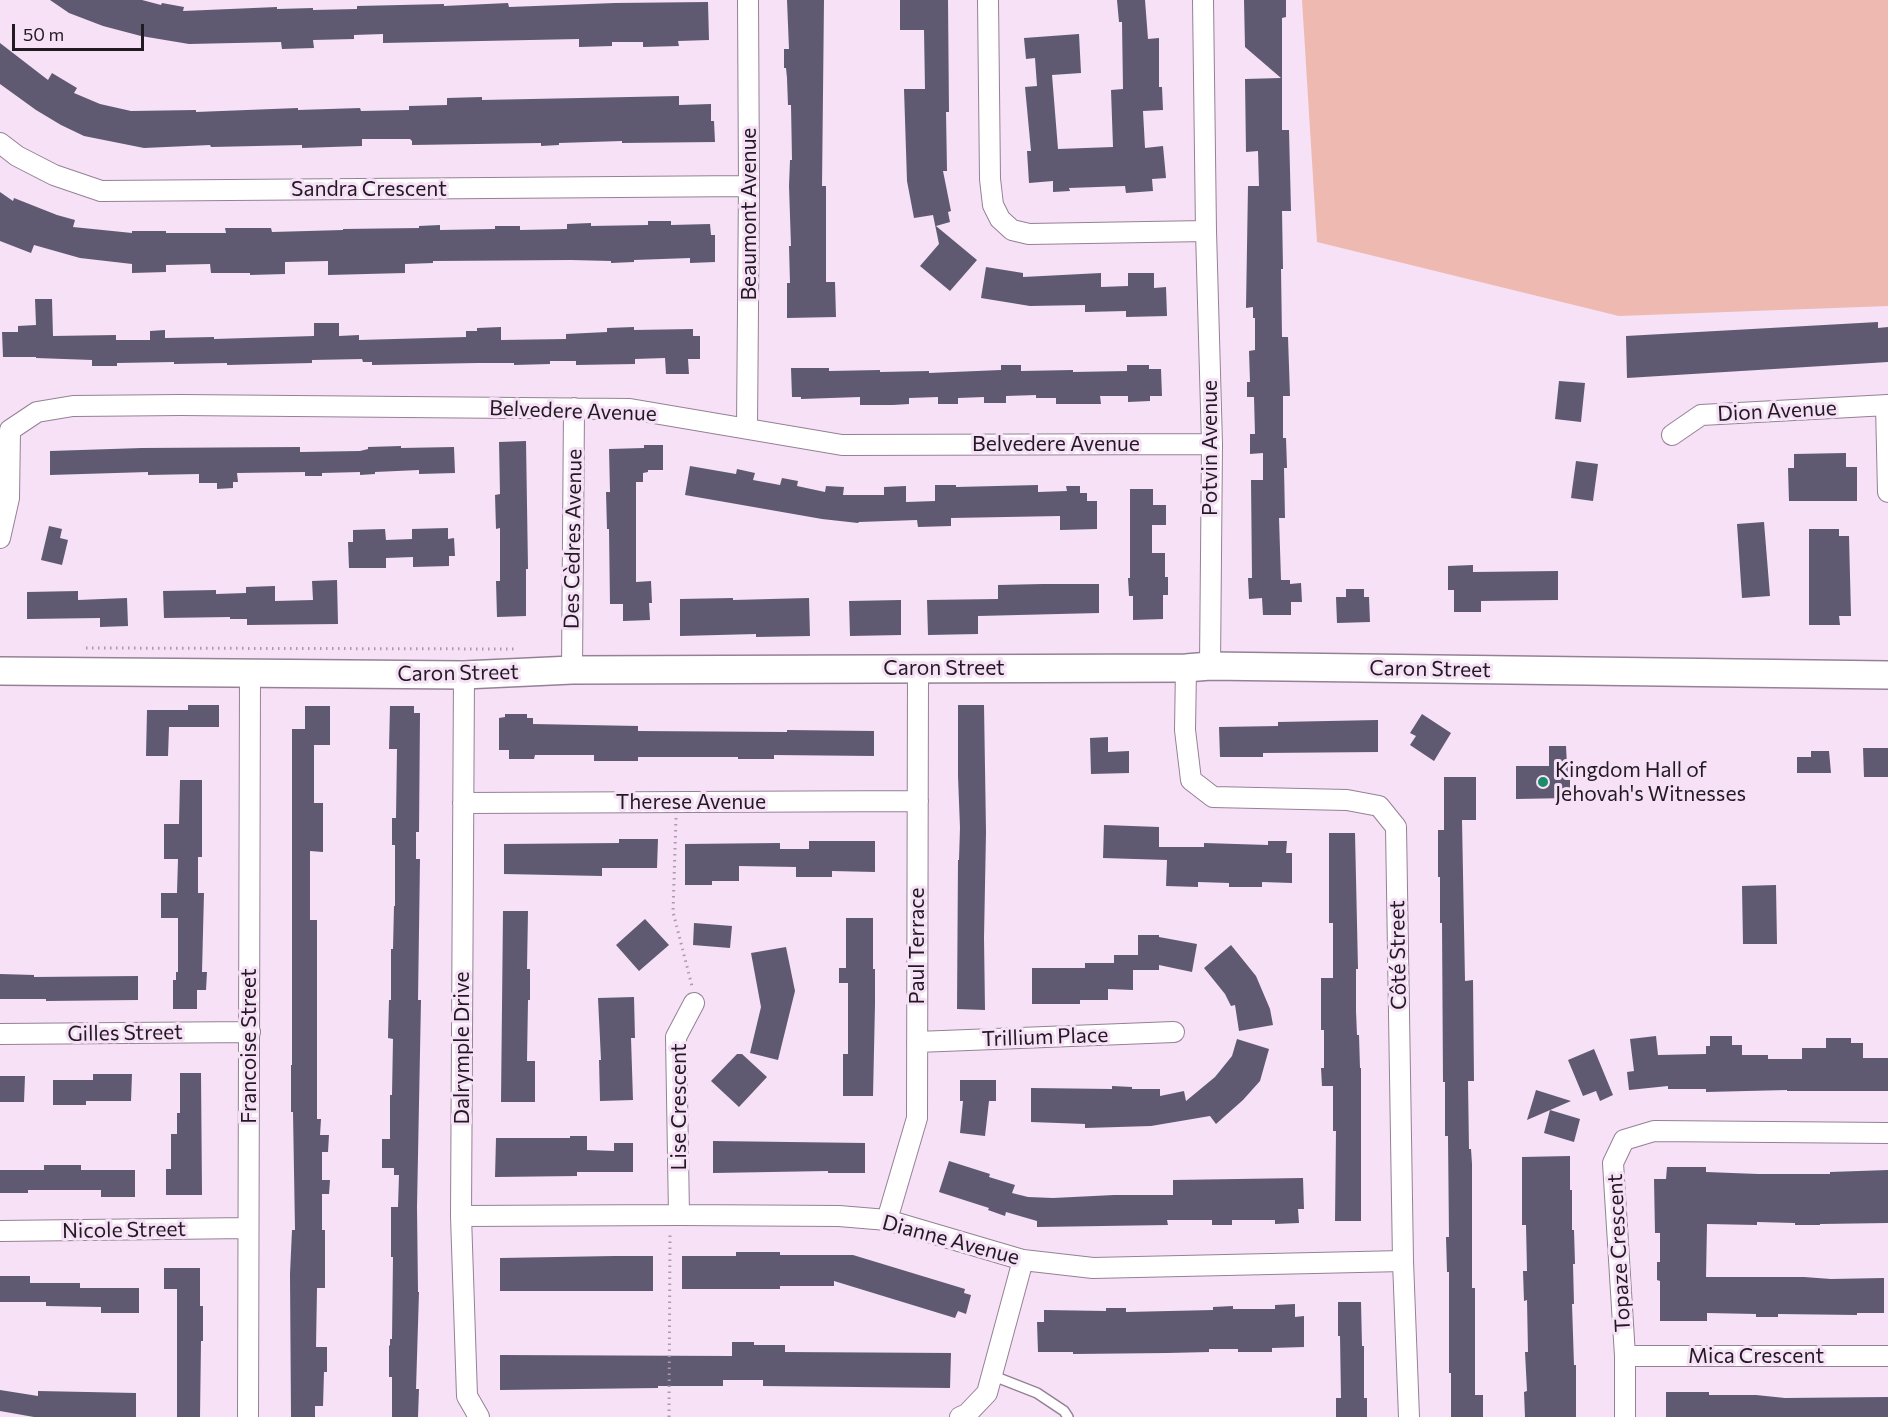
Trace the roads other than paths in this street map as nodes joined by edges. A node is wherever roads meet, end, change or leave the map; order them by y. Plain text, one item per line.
1 (748, 0) edge
2 (987, 0) edge
3 (1203, 0) edge
4 (0, 143) edge
5 (749, 186) junction
6 (1206, 231) junction
7 (1887, 405) edge
8 (574, 408) junction
9 (5, 428) edge
10 (747, 428) junction
11 (1672, 435) dead end
12 (1212, 444) junction
13 (1888, 492) edge
14 (0, 538) edge
15 (1198, 667) junction
16 (918, 668) junction
17 (572, 670) junction
18 (0, 671) edge
19 (250, 674) junction
20 (464, 675) junction
21 (1888, 675) edge
22 (918, 801) junction
23 (464, 803) junction
24 (694, 1003) road end
25 (250, 1032) junction
26 (1174, 1032) dead end
27 (0, 1034) edge
28 (917, 1042) junction
29 (1888, 1133) edge
30 (675, 1215) junction
31 (462, 1216) junction
32 (887, 1220) junction
33 (248, 1228) junction
34 (0, 1231) edge
35 (1023, 1260) junction
36 (1403, 1261) junction
37 (1625, 1356) junction
38 (1888, 1356) edge
39 (991, 1375) junction
40 (248, 1417) edge
41 (479, 1417) edge
42 (960, 1417) edge
43 (1068, 1417) edge
44 (1409, 1417) edge
45 (1625, 1417) edge

1 - 5 street, Beaumont Avenue
2 - 6 street
3 - 6 street, Potvin Avenue
4 - 5 street, Sandra Crescent
5 - 10 street, Beaumont Avenue
6 - 12 street, Potvin Avenue
7 - 11 street, Dion Avenue
7 - 13 street
8 - 9 street, Belvedere Avenue
8 - 10 street, Belvedere Avenue
8 - 17 street, Des Cèdres Avenue
9 - 14 street, Belvedere Avenue
10 - 12 street, Belvedere Avenue
12 - 15 street, Potvin Avenue
15 - 16 street, Caron Street
15 - 21 street, Caron Street
15 - 36 street, Côté Street
16 - 17 street, Caron Street
16 - 22 street, Paul Terrace
17 - 20 street, Caron Street
18 - 19 street, Caron Street
19 - 20 street, Caron Street
19 - 25 street, Francoise Street
20 - 23 street, Dalrymple Drive
22 - 23 street, Therese Avenue
22 - 28 street, Paul Terrace
23 - 31 street, Dalrymple Drive
24 - 30 street, Lise Crescent
25 - 27 street, Gilles Street
25 - 33 street, Francoise Street
26 - 28 street, Trillium Place
28 - 32 street, Paul Terrace
29 - 37 street, Topaze Crescent
30 - 31 street, Dianne Avenue
30 - 32 street, Dianne Avenue
31 - 41 street, Dalrymple Drive
32 - 35 street, Dianne Avenue
33 - 34 street, Nicole Street
33 - 40 street, Francoise Street
35 - 36 street, Dianne Avenue
35 - 39 street
36 - 44 street, Côté Street
37 - 38 street, Mica Crescent
37 - 45 street, Topaze Crescent
39 - 42 street
39 - 43 lane

